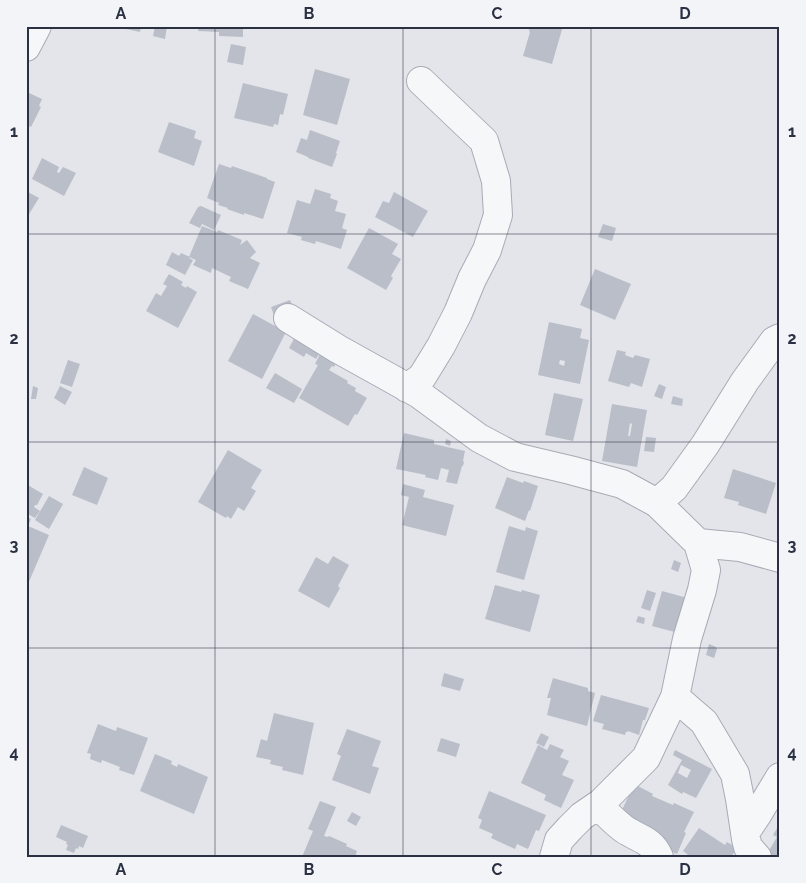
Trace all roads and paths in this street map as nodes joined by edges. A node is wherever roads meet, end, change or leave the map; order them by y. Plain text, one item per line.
1 (37, 26) edge
2 (26, 47) edge
3 (422, 81) dead end
4 (288, 318) dead end
5 (780, 338) edge
6 (408, 388) junction
7 (657, 503) junction
8 (698, 542) junction
9 (780, 558) edge
10 (675, 697) junction
11 (780, 777) edge
12 (602, 803) junction
13 (745, 833) junction
14 (554, 857) edge
15 (659, 857) edge
16 (757, 857) edge

1 - 2 street
3 - 6 street
4 - 6 street
5 - 7 street
6 - 7 street
7 - 8 street
8 - 9 street
8 - 10 street
10 - 12 street
10 - 13 street
11 - 13 street
12 - 14 street
12 - 15 street
13 - 16 street

